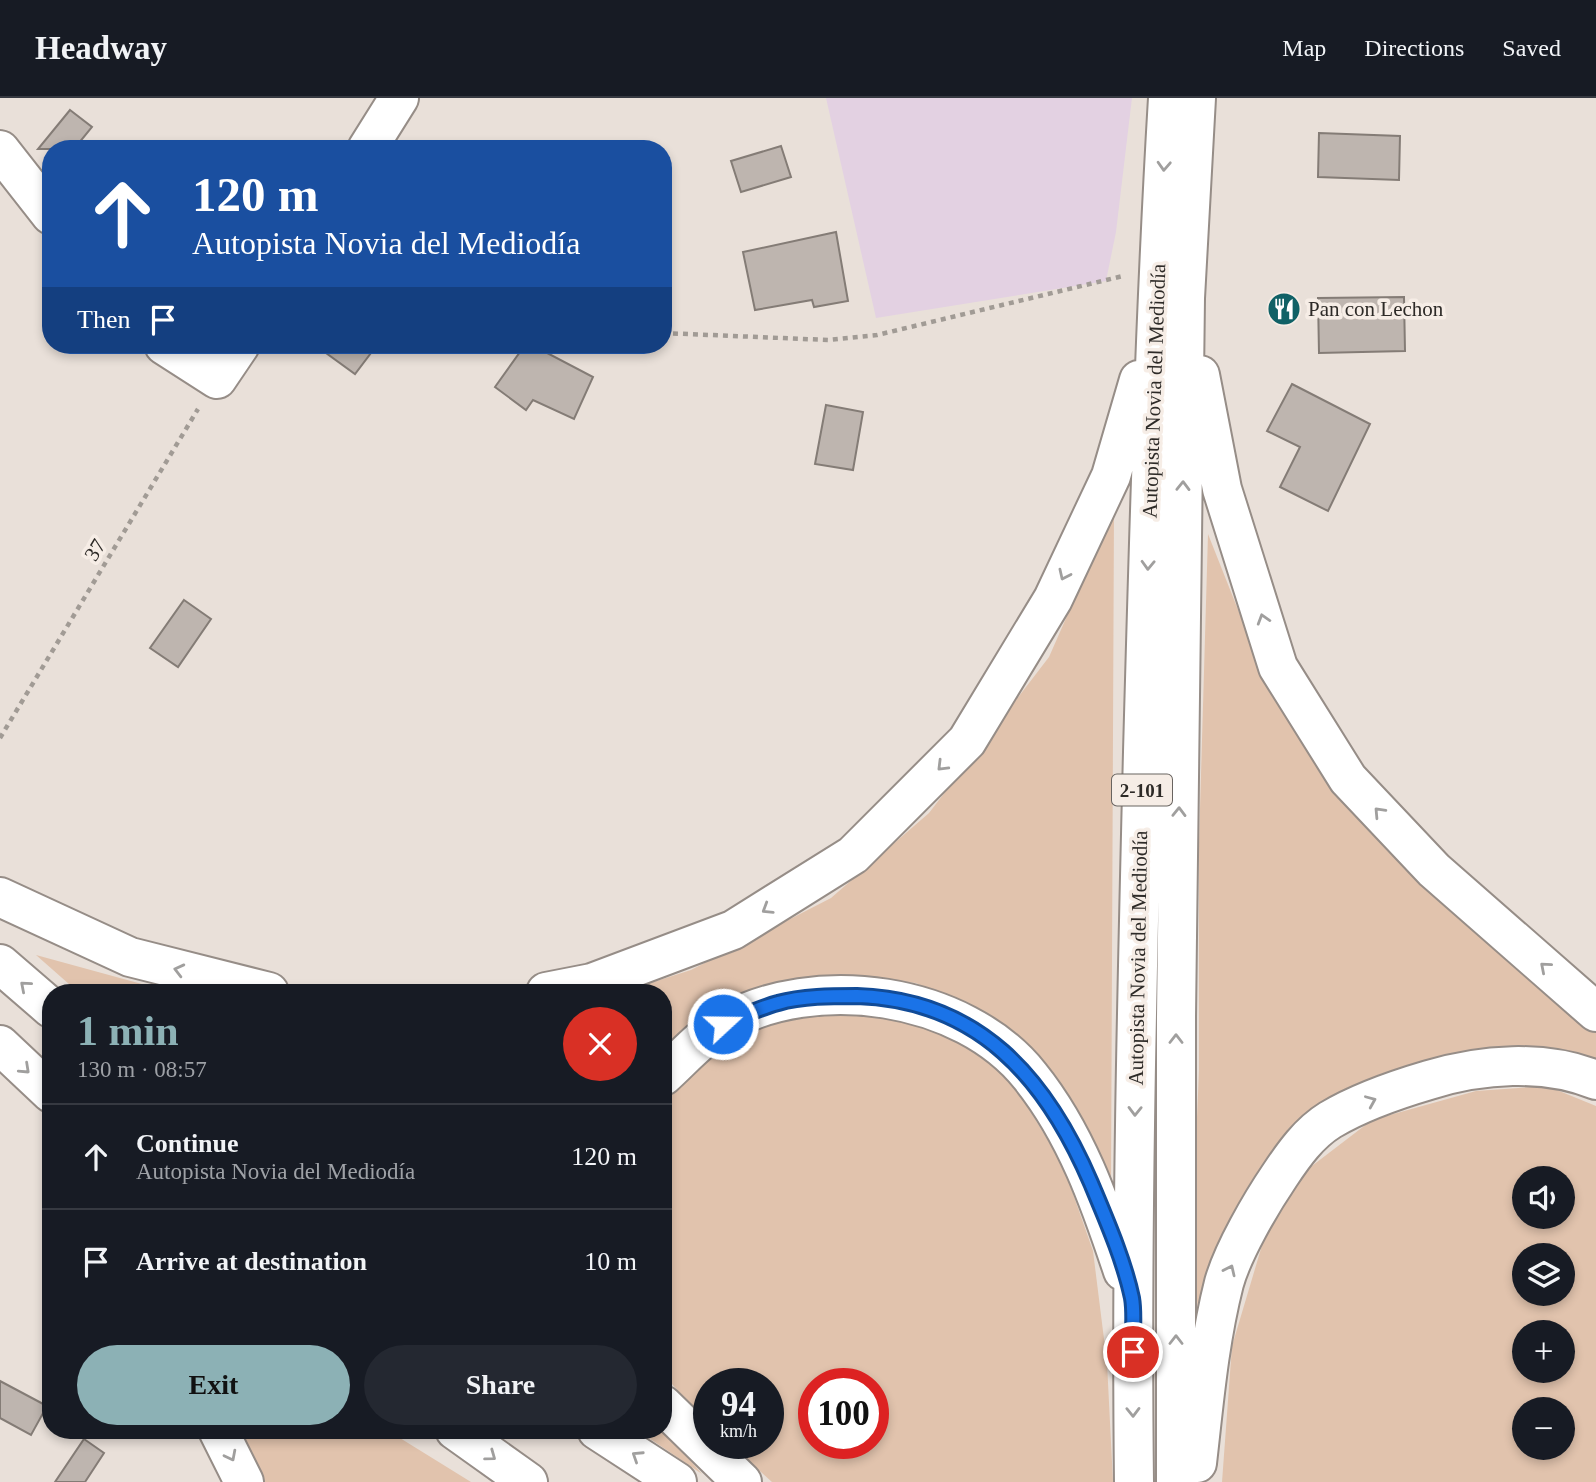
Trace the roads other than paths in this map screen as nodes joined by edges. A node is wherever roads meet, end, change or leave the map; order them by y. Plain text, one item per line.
1 (399, 98) edge
2 (1168, 98) edge
3 (1196, 98) edge
4 (373, 140) edge
5 (0, 150) edge
6 (42, 204) edge
7 (1185, 298) junction
8 (1155, 328) junction
9 (178, 354) edge
10 (234, 354) edge
11 (0, 897) edge
12 (0, 964) edge
13 (237, 984) edge
14 (592, 984) edge
15 (42, 1000) edge
16 (1596, 1012) edge
17 (0, 1045) edge
18 (672, 1068) edge
19 (1596, 1080) edge
20 (42, 1085) edge
21 (1132, 1299) junction
22 (672, 1414) edge
23 (222, 1439) edge
24 (468, 1439) edge
25 (611, 1439) edge
26 (244, 1482) edge
27 (528, 1482) edge
28 (677, 1482) edge
29 (742, 1482) edge
30 (1134, 1482) edge
31 (1176, 1482) edge
32 (1195, 1482) edge

1 - 4 main road
2 -> 8 main road, Autopista Novia del Mediodía / 2-101
3 - 7 main road, Autopista Novia del Mediodía / 2-101
5 - 6 main road
16 -> 7 main road
31 -> 7 main road, Autopista Novia del Mediodía / 2-101
8 -> 14 main road
8 -> 21 main road, Autopista Novia del Mediodía / 2-101
9 - 10 main road
13 -> 11 main road
15 -> 12 main road
17 -> 20 main road
18 - 21 main road
32 -> 19 main road
21 -> 30 main road, Autopista Novia del Mediodía / 2-101
22 - 29 main road
23 -> 26 main road
24 -> 27 main road
28 -> 25 main road

